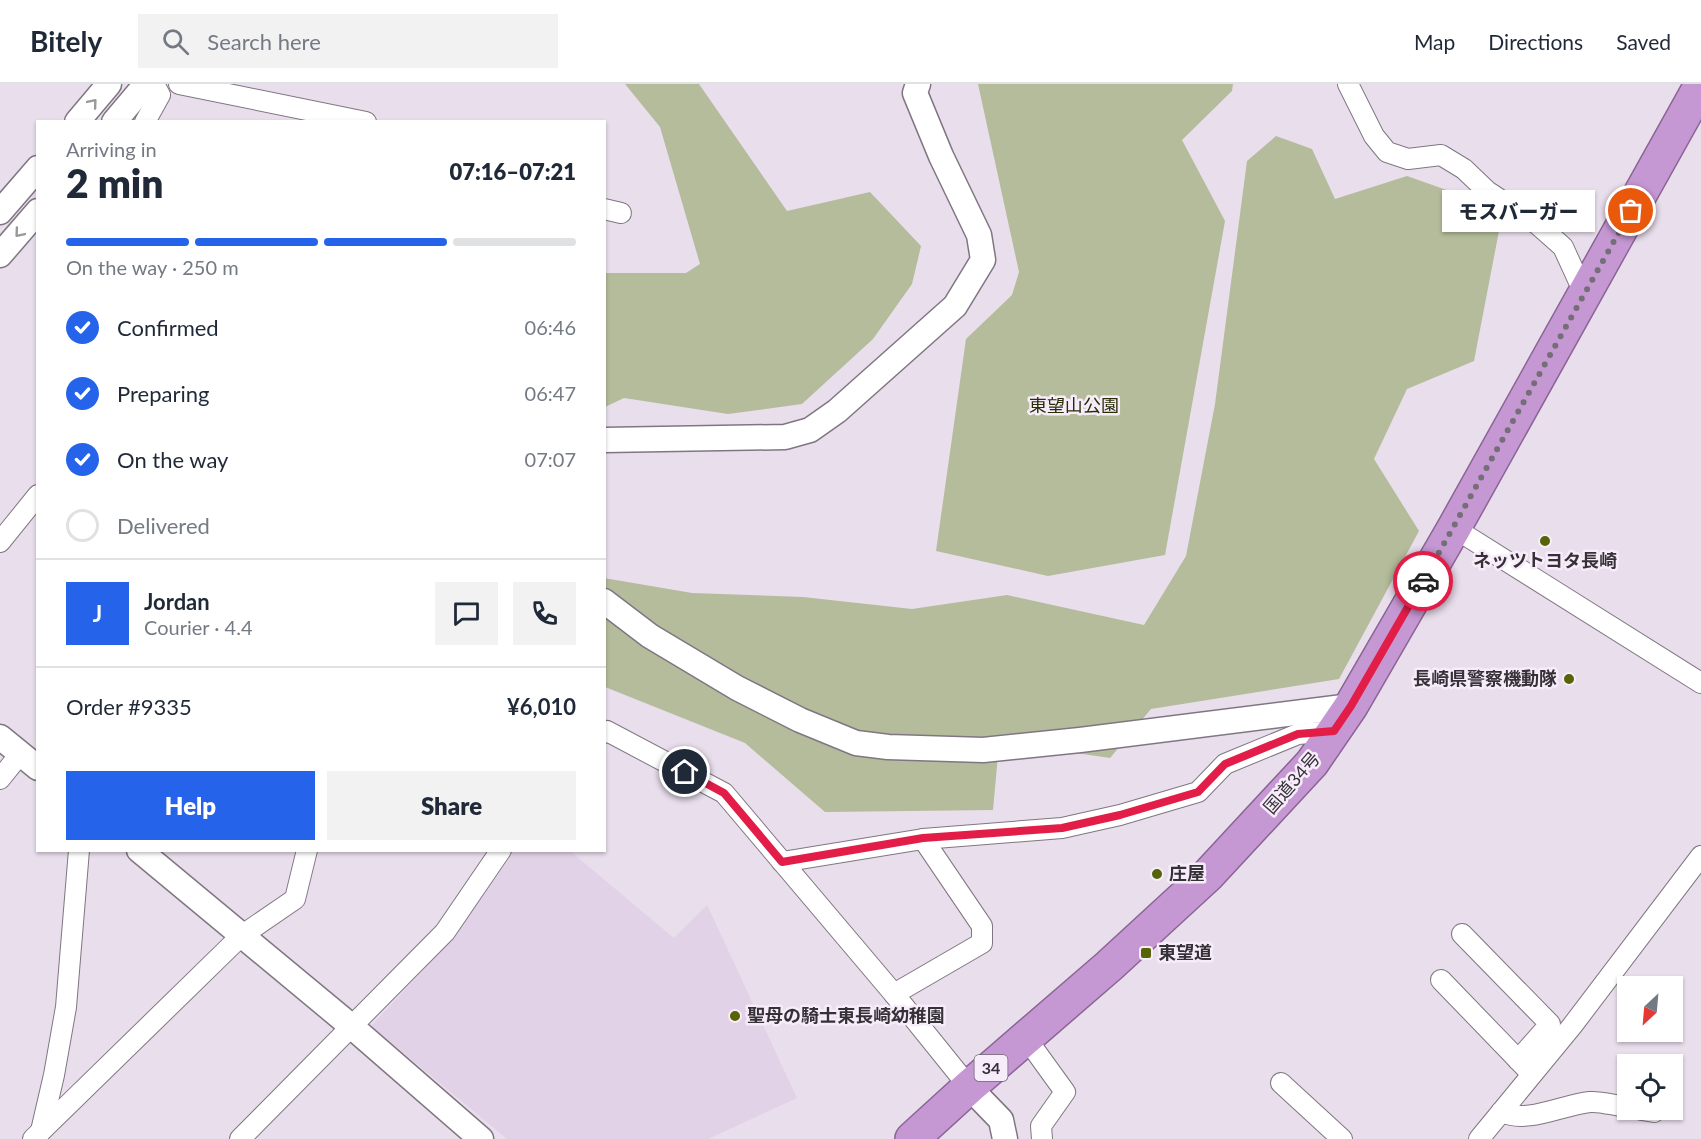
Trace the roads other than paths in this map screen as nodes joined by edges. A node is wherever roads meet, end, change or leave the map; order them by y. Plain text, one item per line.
1 (109, 84) edge
2 (146, 84) edge
3 (154, 84) edge
4 (178, 84) edge
5 (918, 84) edge
6 (1348, 84) edge
7 (1701, 85) edge
8 (79, 120) edge
9 (116, 120) edge
10 (146, 120) edge
11 (356, 120) edge
12 (36, 170) edge
13 (0, 212) edge
14 (36, 213) edge
15 (0, 255) edge
16 (1585, 295) junction
17 (606, 440) edge
18 (36, 497) edge
19 (1454, 528) junction
20 (0, 542) edge
21 (606, 603) edge
22 (1701, 683) edge
23 (1342, 719) junction
24 (606, 732) edge
25 (0, 737) edge
26 (29, 761) edge
27 (0, 778) edge
28 (923, 838) junction
29 (79, 852) edge
30 (141, 852) edge
31 (307, 852) edge
32 (500, 852) edge
33 (1701, 856) edge
34 (782, 862) junction
35 (1462, 934) dead end
36 (241, 936) junction
37 (1441, 980) dead end
38 (894, 994) junction
39 (351, 1026) junction
40 (1026, 1038) junction
41 (1518, 1060) junction
42 (1532, 1074) junction
43 (1281, 1083) dead end
44 (969, 1087) junction
45 (1617, 1105) edge
46 (1501, 1112) junction
47 (37, 1135) edge
48 (240, 1139) edge
49 (481, 1139) edge
50 (912, 1139) edge
51 (1005, 1139) edge
52 (1042, 1139) edge
53 (1342, 1139) edge
54 (1479, 1139) edge

8 -> 1 street
2 - 9 street
3 - 10 street
4 - 11 street
5 - 17 street
6 - 16 street
7 - 16 highway, 国道34号 / 34
12 - 13 street
14 -> 15 street
16 - 19 highway, 国道34号 / 34
18 - 20 street
19 - 22 street
19 - 23 highway, 国道34号 / 34
21 - 23 street
23 - 28 street
23 - 40 highway, 国道34号 / 34
24 - 34 street
25 - 26 street
26 - 27 street
28 - 34 street
28 - 38 street
29 - 47 street
30 - 36 street
31 - 36 street
32 - 39 street
33 - 42 street
34 - 38 street
35 - 41 street
36 - 39 street
36 - 47 street
37 - 41 street
38 - 44 street
39 - 48 street
39 - 49 street
40 - 44 highway, 国道34号 / 34
40 - 52 street
41 - 42 street
42 - 46 street
43 - 53 street
44 - 50 highway, 国道34号 / 34
44 - 51 street
45 - 46 street
46 - 54 street

